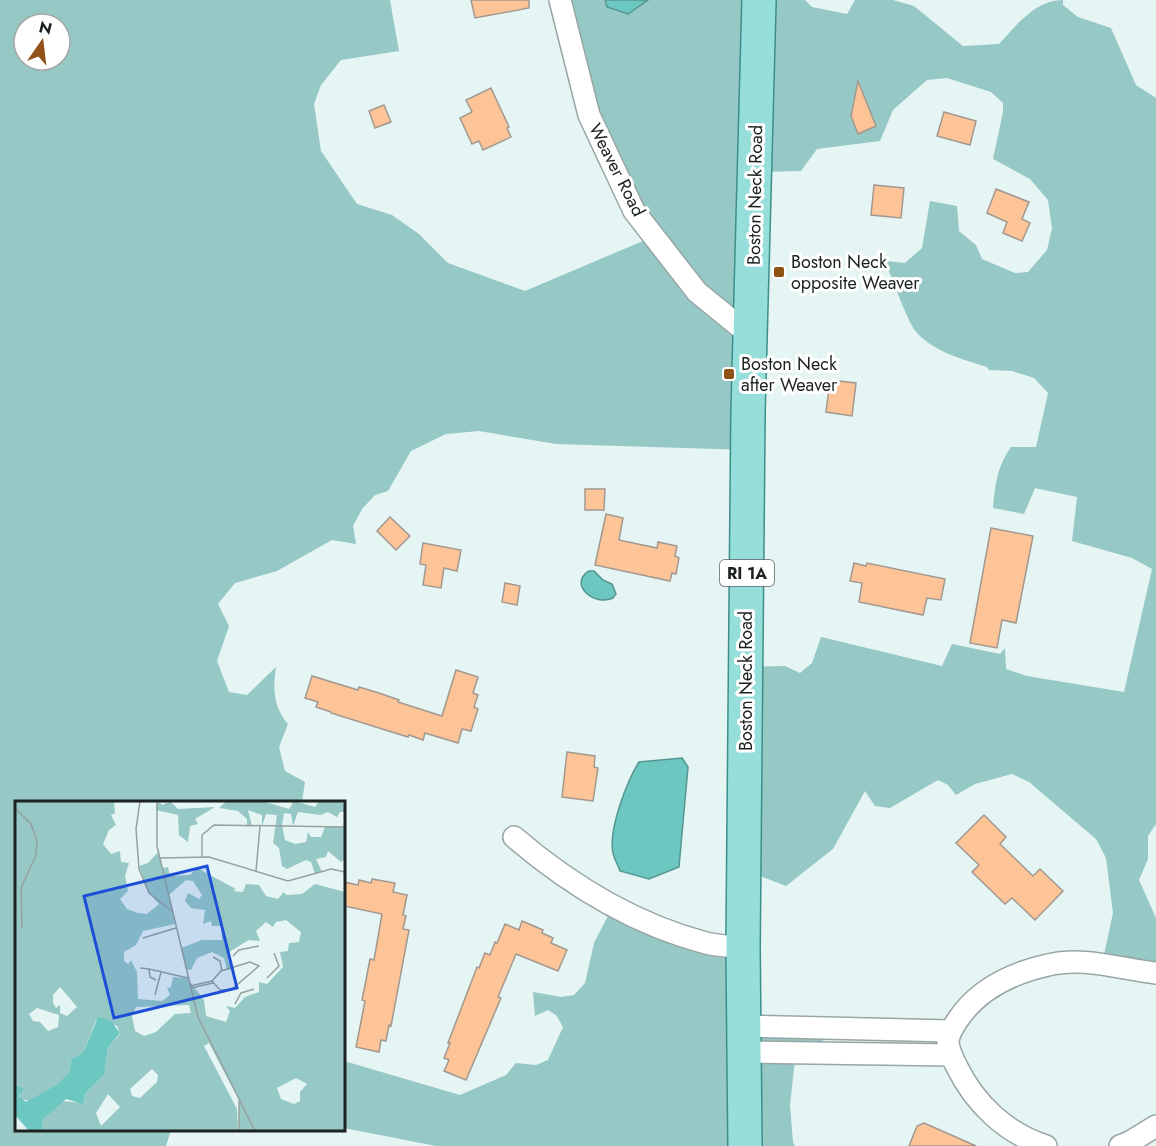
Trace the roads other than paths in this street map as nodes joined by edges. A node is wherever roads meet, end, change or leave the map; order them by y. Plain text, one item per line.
1 (560, 0) edge
2 (759, 0) edge
3 (752, 336) junction
4 (514, 837) dead end
5 (743, 948) junction
6 (1156, 973) edge
7 (824, 1029) junction
8 (950, 1031) junction
9 (743, 1039) junction
10 (825, 1053) junction
11 (951, 1055) junction
12 (1156, 1126) edge
13 (745, 1146) edge
14 (1046, 1146) edge
15 (1120, 1146) edge

1 - 3 street, Weaver Road
2 - 3 main road, Boston Neck Road / RI 1A
3 - 5 main road, Boston Neck Road / RI 1A
4 - 5 street
5 - 9 main road, Boston Neck Road / RI 1A
6 - 8 street
7 - 8 street
7 - 9 street
7 - 10 street
8 - 11 street
9 - 10 street
9 - 13 main road, Boston Neck Road / RI 1A
10 - 11 street
11 - 14 street
12 - 15 street

